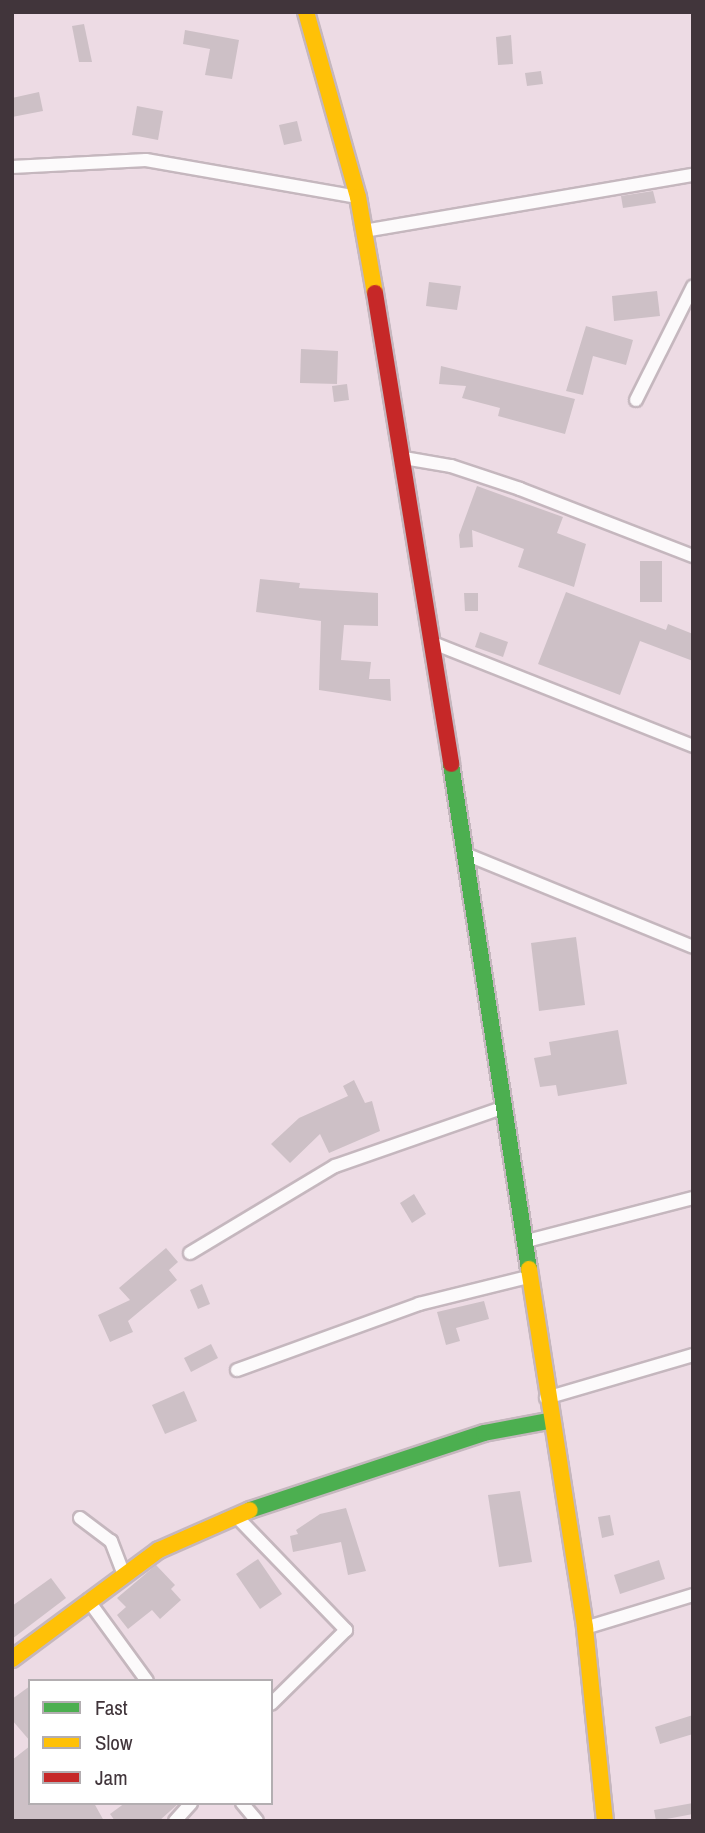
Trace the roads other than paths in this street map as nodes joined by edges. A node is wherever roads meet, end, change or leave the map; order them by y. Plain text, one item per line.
1 (306, 12) edge
2 (12, 167) edge
3 (693, 175) edge
4 (358, 197) junction
5 (364, 230) junction
6 (693, 285) edge
7 (688, 309) edge
8 (636, 400) dead end
9 (404, 458) junction
10 (693, 556) edge
11 (433, 643) junction
12 (693, 746) edge
13 (463, 853) junction
14 (693, 947) edge
15 (502, 1108) junction
16 (693, 1198) edge
17 (523, 1242) junction
18 (190, 1253) dead end
19 (528, 1277) junction
20 (693, 1355) edge
21 (237, 1370) dead end
22 (546, 1398) junction
23 (549, 1422) junction
24 (235, 1515) junction
25 (80, 1518) dead end
26 (124, 1575) junction
27 (693, 1595) edge
28 (88, 1600) junction
29 (585, 1628) junction
30 (12, 1659) edge
31 (146, 1679) edge
32 (273, 1701) edge
33 (189, 1805) edge
34 (244, 1805) edge
35 (175, 1821) edge
36 (257, 1821) edge
37 (605, 1821) edge

1 - 4 street
2 - 4 street
3 - 5 street
4 - 5 street
5 - 9 street
6 - 7 street
7 - 8 street
9 - 10 street
9 - 11 street
11 - 12 street
11 - 13 street
13 - 14 street
13 - 15 street
15 - 17 street
15 - 18 street
16 - 17 street
17 - 19 street
19 - 21 street
19 - 22 street
20 - 22 street
22 - 23 street
23 - 24 street
23 - 29 street
24 - 26 street
24 - 32 street
25 - 26 street
26 - 28 street
27 - 29 street
28 - 30 street
28 - 31 street
29 - 37 street
33 - 35 street
34 - 36 street

